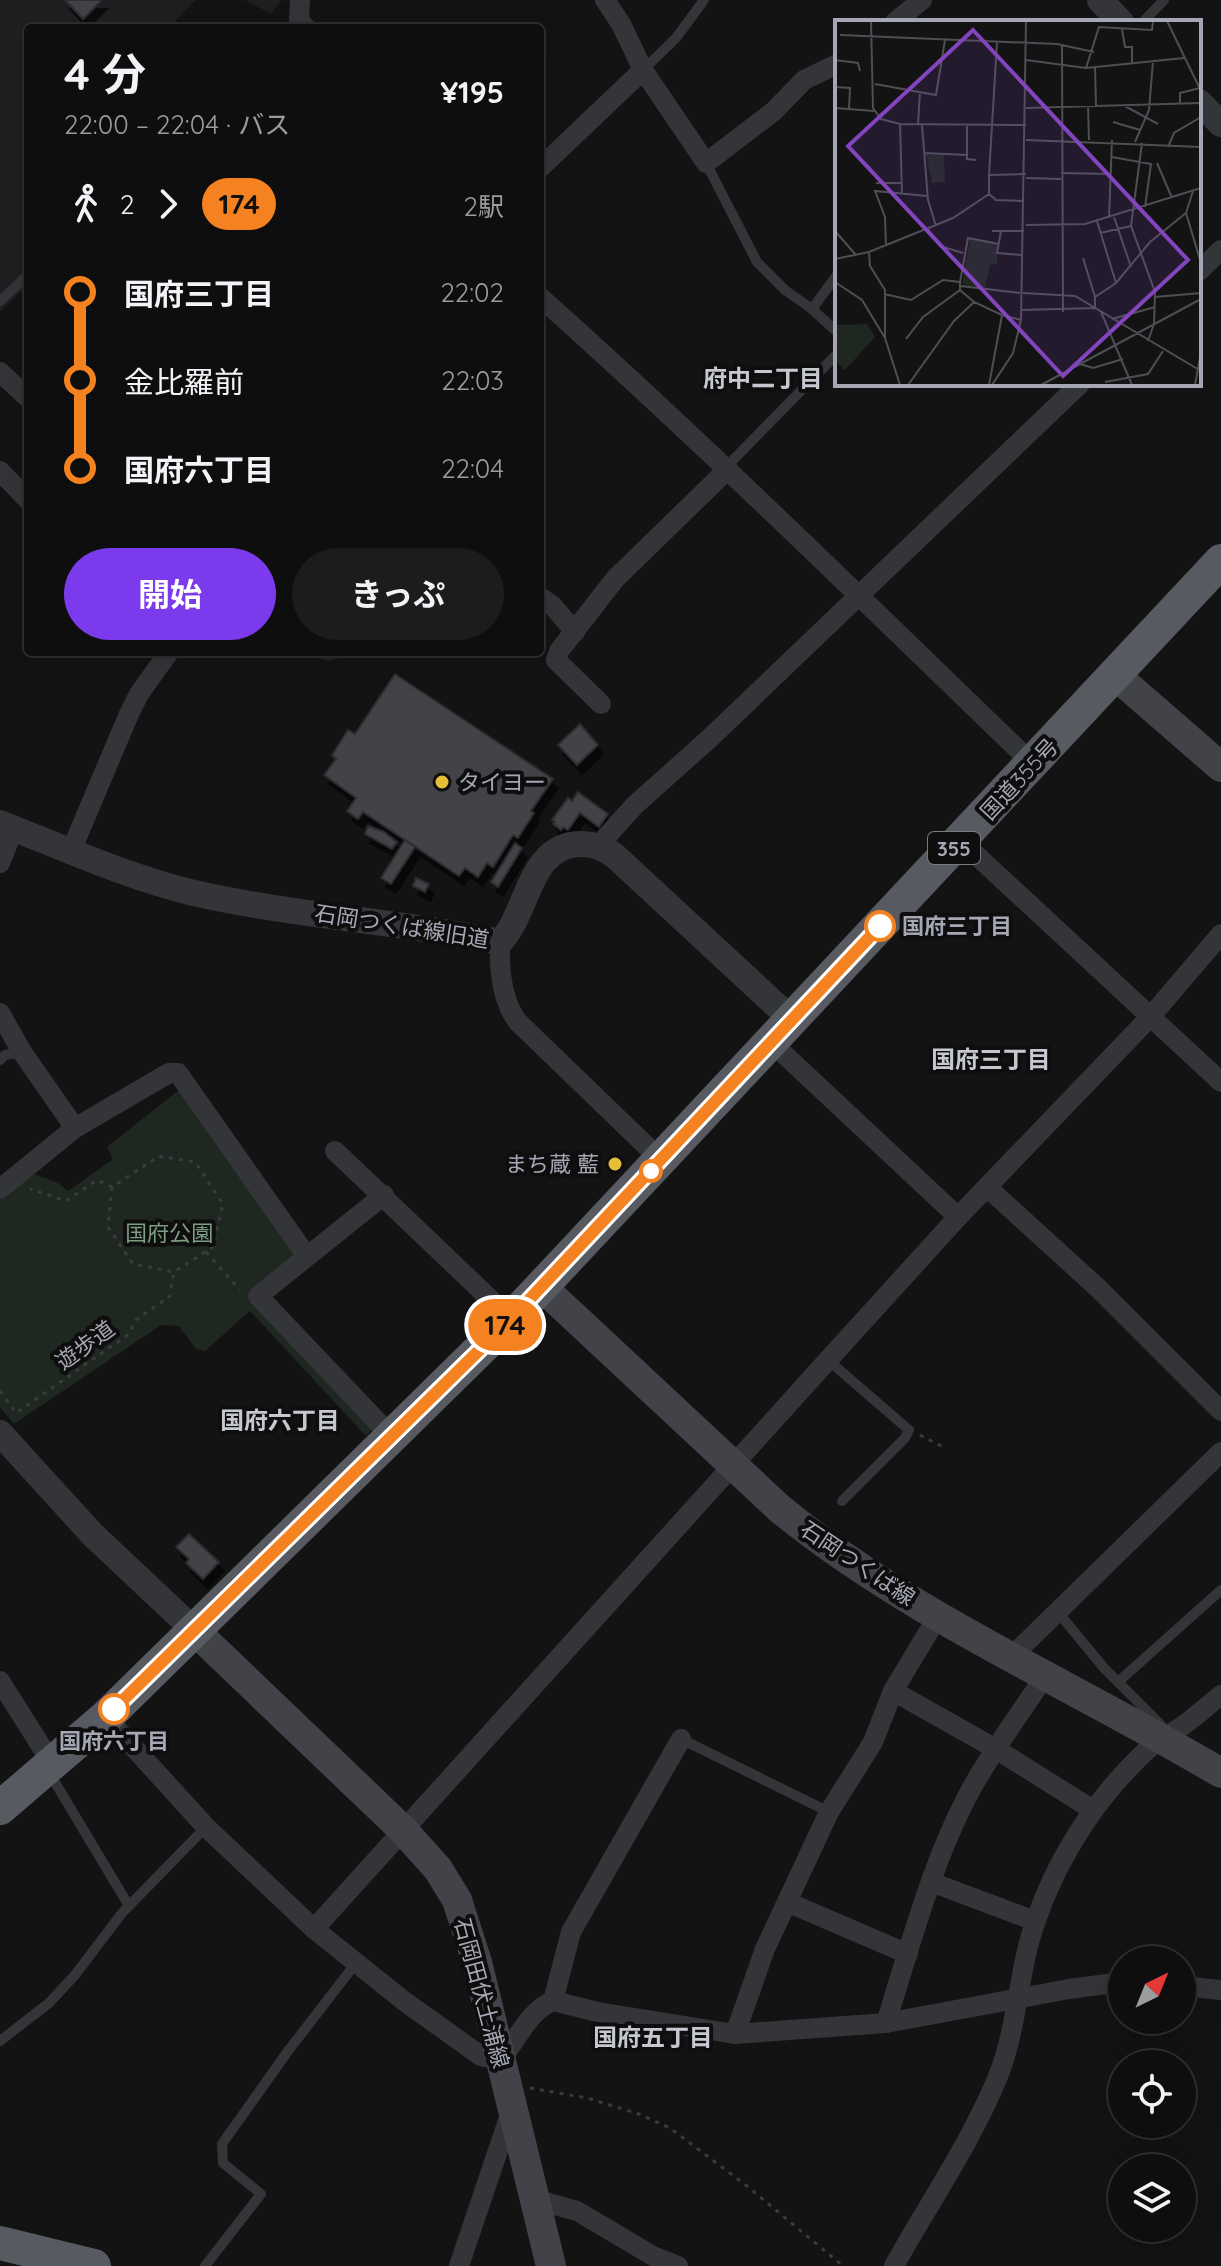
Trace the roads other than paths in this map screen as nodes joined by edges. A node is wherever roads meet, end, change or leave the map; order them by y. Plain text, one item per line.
1 (300, 0) edge
2 (605, 0) edge
3 (704, 0) edge
4 (922, 0) edge
5 (1100, 0) edge
6 (1164, 0) edge
7 (897, 20) edge
8 (1119, 20) edge
9 (1145, 20) edge
10 (302, 24) edge
11 (835, 65) edge
12 (643, 70) junction
13 (1201, 104) edge
14 (1221, 124) edge
15 (706, 163) junction
16 (544, 164) edge
17 (1221, 250) edge
18 (1201, 269) edge
19 (835, 278) edge
20 (24, 279) edge
21 (0, 301) edge
22 (544, 301) edge
23 (812, 309) junction
24 (835, 330) edge
25 (835, 356) edge
26 (0, 372) edge
27 (1078, 386) edge
28 (24, 394) edge
29 (728, 469) junction
30 (0, 471) edge
31 (24, 496) edge
32 (1221, 561) edge
33 (859, 597) junction
34 (544, 600) edge
35 (575, 632) junction
36 (166, 656) edge
37 (1115, 675) junction
38 (601, 704) dead end
39 (1033, 764) junction
40 (1221, 767) edge
41 (7, 826) edge
42 (961, 841) junction
43 (597, 847) junction
44 (71, 851) junction
45 (0, 863) edge
46 (1221, 934) edge
47 (500, 942) junction
48 (0, 1013) edge
49 (1152, 1015) junction
50 (782, 1031) junction
51 (22, 1052) junction
52 (0, 1060) edge
53 (1221, 1082) edge
54 (75, 1128) junction
55 (335, 1151) dead end
56 (661, 1160) junction
57 (987, 1187) junction
58 (0, 1189) edge
59 (384, 1195) junction
60 (958, 1217) junction
61 (306, 1255) junction
62 (542, 1287) junction
63 (511, 1319) junction
64 (828, 1360) junction
65 (1221, 1411) edge
66 (0, 1433) edge
67 (392, 1437) junction
68 (1221, 1452) edge
69 (734, 1466) junction
70 (842, 1501) dead end
71 (1221, 1590) edge
72 (1057, 1611) junction
73 (938, 1616) junction
74 (195, 1631) junction
75 (1011, 1657) junction
76 (1045, 1676) junction
77 (0, 1681) edge
78 (1118, 1682) junction
79 (893, 1691) junction
80 (1221, 1695) edge
81 (106, 1717) junction
82 (1164, 1736) junction
83 (681, 1739) joint
84 (996, 1749) junction
85 (50, 1767) junction
86 (1221, 1773) edge
87 (0, 1808) edge
88 (1093, 1810) junction
89 (829, 1812) junction
90 (206, 1827) junction
91 (403, 1830) junction
92 (931, 1882) junction
93 (787, 1902) junction
94 (129, 1906) junction
95 (1035, 1921) junction
96 (314, 1929) junction
97 (908, 1954) junction
98 (356, 1963) junction
99 (1108, 1984) edge
100 (1196, 1987) edge
101 (1221, 1990) edge
102 (1016, 2000) junction
103 (553, 2001) junction
104 (886, 2023) junction
105 (735, 2034) junction
106 (0, 2041) edge
107 (506, 2085) junction
108 (534, 2199) junction
109 (0, 2243) edge
110 (94, 2266) edge
111 (205, 2266) edge
112 (459, 2266) edge
113 (551, 2266) edge
114 (678, 2266) edge
115 (894, 2266) edge

1 - 10 street
2 - 12 street
3 - 12 lane
4 - 7 street
5 - 8 street
6 - 9 lane
11 - 15 street
12 - 15 street
12 - 16 street
13 - 14 street
15 - 23 lane
17 - 18 street
19 - 23 lane
20 - 21 lane
22 - 29 street
23 - 24 lane
25 - 29 lane
26 - 28 street
27 - 33 street
29 - 33 street
29 - 35 street
30 - 31 street
32 - 37 highway, 国道355号 / 355
33 - 39 street
33 - 43 street
34 - 35 street
35 - 38 street
36 - 44 street
37 - 39 highway, 国道355号 / 355
37 - 40 main road
39 - 42 highway, 国道355号 / 355
41 - 44 street, 石岡つくば線旧道
41 - 45 street
42 - 49 street
42 - 50 highway, 国道355号 / 355
43 - 47 street, 石岡つくば線旧道
43 - 50 street
44 - 47 street, 石岡つくば線旧道
46 - 49 street
47 - 56 street
48 - 51 street
49 - 53 street
49 - 57 street
50 - 56 highway, 国道355号 / 355
50 - 60 street
51 - 52 lane
51 - 54 street
54 - 58 street
54 - 61 street
55 - 59 street
56 - 62 highway, 国道355号 / 355
57 - 60 street
57 - 65 street
59 - 61 street
59 - 63 street
60 - 64 street
61 - 67 street
62 - 63 highway, 国道355号 / 355
62 - 69 main road, 石岡つくば線
63 - 67 highway, 国道355号 / 355
64 - 69 street
64 - 70 lane
66 - 74 street
67 - 74 highway, 国道355号 / 355
68 - 72 street
69 - 73 main road, 石岡つくば線
69 - 91 street
71 - 78 lane
72 - 75 street
72 - 78 lane
73 - 75 main road, 石岡つくば線
73 - 79 street
74 - 81 highway, 国道355号 / 355
74 - 91 main road, 石岡田伏土浦線
75 - 76 main road, 石岡つくば線
76 - 82 main road, 石岡つくば線
76 - 84 street
77 - 85 street
78 - 82 lane
79 - 84 street
79 - 89 street
80 - 82 street
81 - 85 highway, 国道355号 / 355
81 - 90 street
82 - 86 main road, 石岡つくば線
82 - 88 street
83 - 89 lane
83 - 103 street
84 - 88 street
84 - 92 street
85 - 87 highway, 国道355号 / 355
85 - 94 lane
88 - 95 street
89 - 93 street
90 - 94 lane
90 - 96 street
91 - 96 street
91 - 107 main road, 石岡田伏土浦線
92 - 95 street
92 - 97 street
93 - 97 street
93 - 105 street
94 - 106 lane
95 - 102 street
96 - 98 street
97 - 104 street
98 - 107 street
98 - 111 lane
99 - 102 street
100 - 101 street
102 - 104 street
102 - 115 street
103 - 105 street
103 - 107 street
104 - 105 street
107 - 108 main road, 石岡田伏土浦線
107 - 112 street
108 - 113 main road, 石岡田伏土浦線
108 - 114 street
109 - 110 highway

